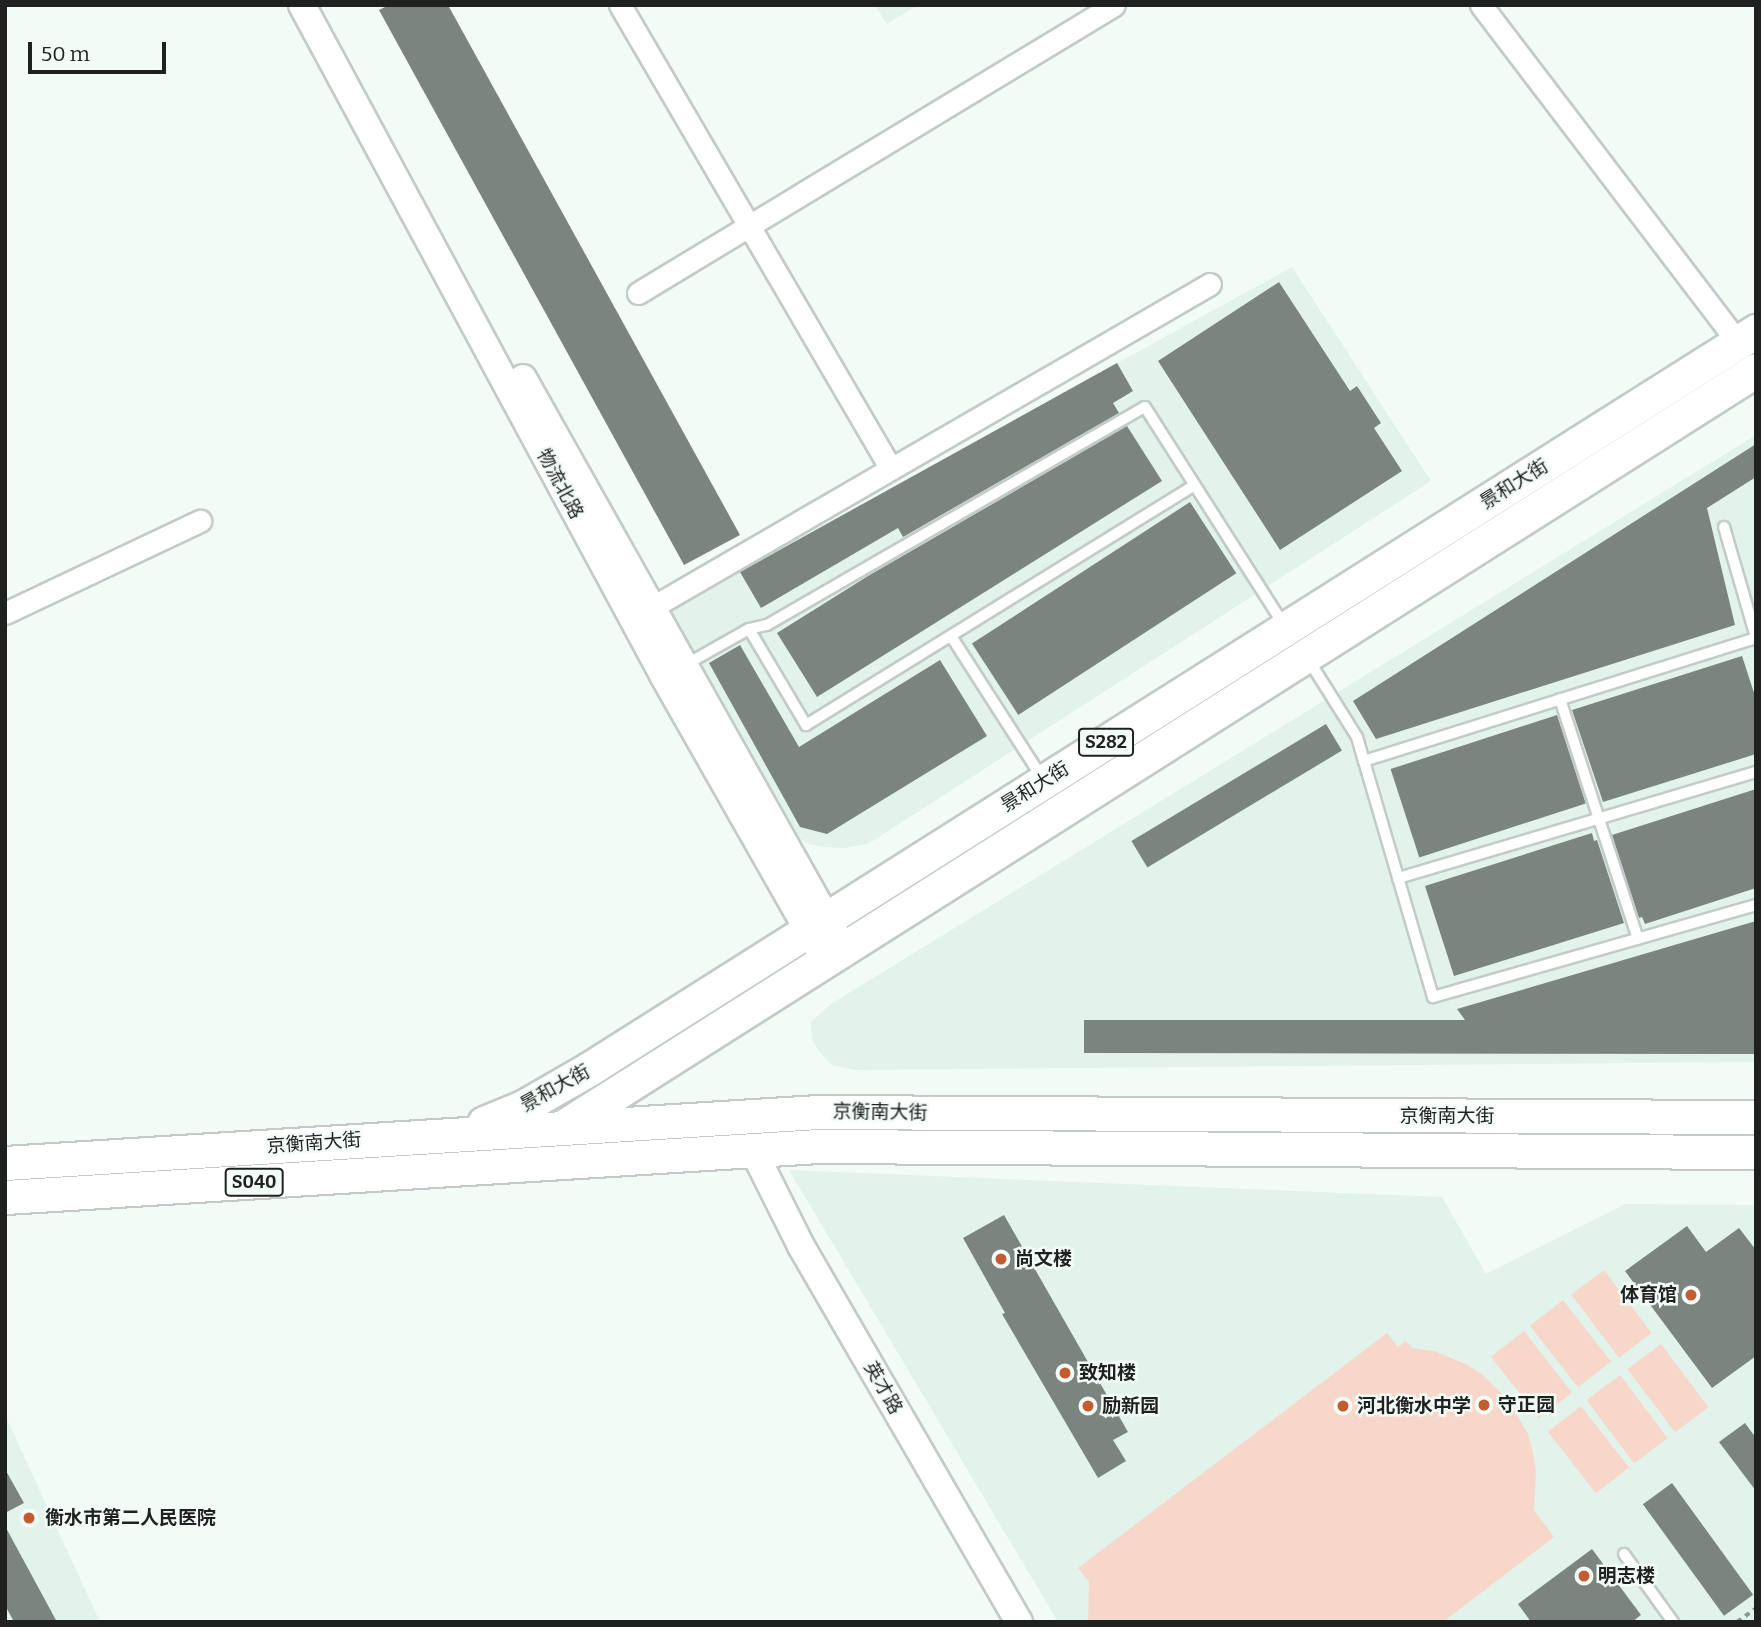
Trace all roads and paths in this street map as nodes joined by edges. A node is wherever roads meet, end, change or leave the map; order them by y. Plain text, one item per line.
1 (302, 5) edge
2 (320, 5) edge
3 (620, 5) edge
4 (1114, 5) edge
5 (1481, 5) edge
6 (749, 226) junction
7 (1210, 284) dead end
8 (638, 293) dead end
9 (1747, 337) edge
10 (1756, 370) edge
11 (891, 469) junction
12 (1194, 485) junction
13 (200, 521) dead end
14 (1724, 527) dead end
15 (656, 605) dead end
16 (5, 613) edge
17 (749, 629) junction
18 (1286, 629) junction
19 (950, 636) junction
20 (1756, 638) edge
21 (1306, 655) junction
22 (682, 666) junction
23 (1560, 699) junction
24 (1364, 761) junction
25 (1756, 772) edge
26 (1044, 782) junction
27 (1599, 819) junction
28 (1398, 878) junction
29 (1756, 905) edge
30 (817, 924) junction
31 (1638, 939) junction
32 (834, 953) junction
33 (1756, 1118) edge
34 (563, 1128) junction
35 (447, 1135) junction
36 (752, 1150) junction
37 (1756, 1152) edge
38 (5, 1163) edge
39 (502, 1166) junction
40 (5, 1197) edge
41 (1623, 1555) dead end
42 (1756, 1608) edge
43 (1019, 1622) edge
44 (1674, 1622) edge
45 (1737, 1622) edge

1 - 30 street, 物流北路
2 - 22 street, 物流北路
3 - 6 street
4 - 6 street
5 - 9 street
6 - 8 street
6 - 11 street
7 - 11 street
9 - 18 main road, 景和大街 / S282
10 - 21 main road, 景和大街 / S282
11 - 15 street
12 - 17 lane
12 - 18 lane
12 - 19 lane
13 - 16 street
14 - 20 lane
17 - 19 lane
17 - 22 lane
18 - 26 main road, 景和大街 / S282
19 - 26 lane
20 - 23 lane
21 - 24 lane
21 - 32 main road, 景和大街 / S282
22 - 30 street, 物流北路
23 - 24 lane
23 - 27 lane
24 - 28 lane
25 - 27 lane
26 - 30 main road, 景和大街 / S282
27 - 28 lane
27 - 31 lane
28 - 31 lane
29 - 31 lane
30 - 32 street, 物流北路
30 - 35 main road, 景和大街 / S282
32 - 34 main road, 景和大街 / S282
33 - 34 main road, 京衡南大街
34 - 35 main road, 京衡南大街
34 - 39 main road, 景和大街 / S282
35 - 38 main road, 京衡南大街 / S040
36 - 37 main road, 京衡南大街
36 - 39 main road, 京衡南大街
36 - 43 street, 英才路
39 - 40 main road, 京衡南大街 / S040
41 - 44 lane
42 - 45 path

